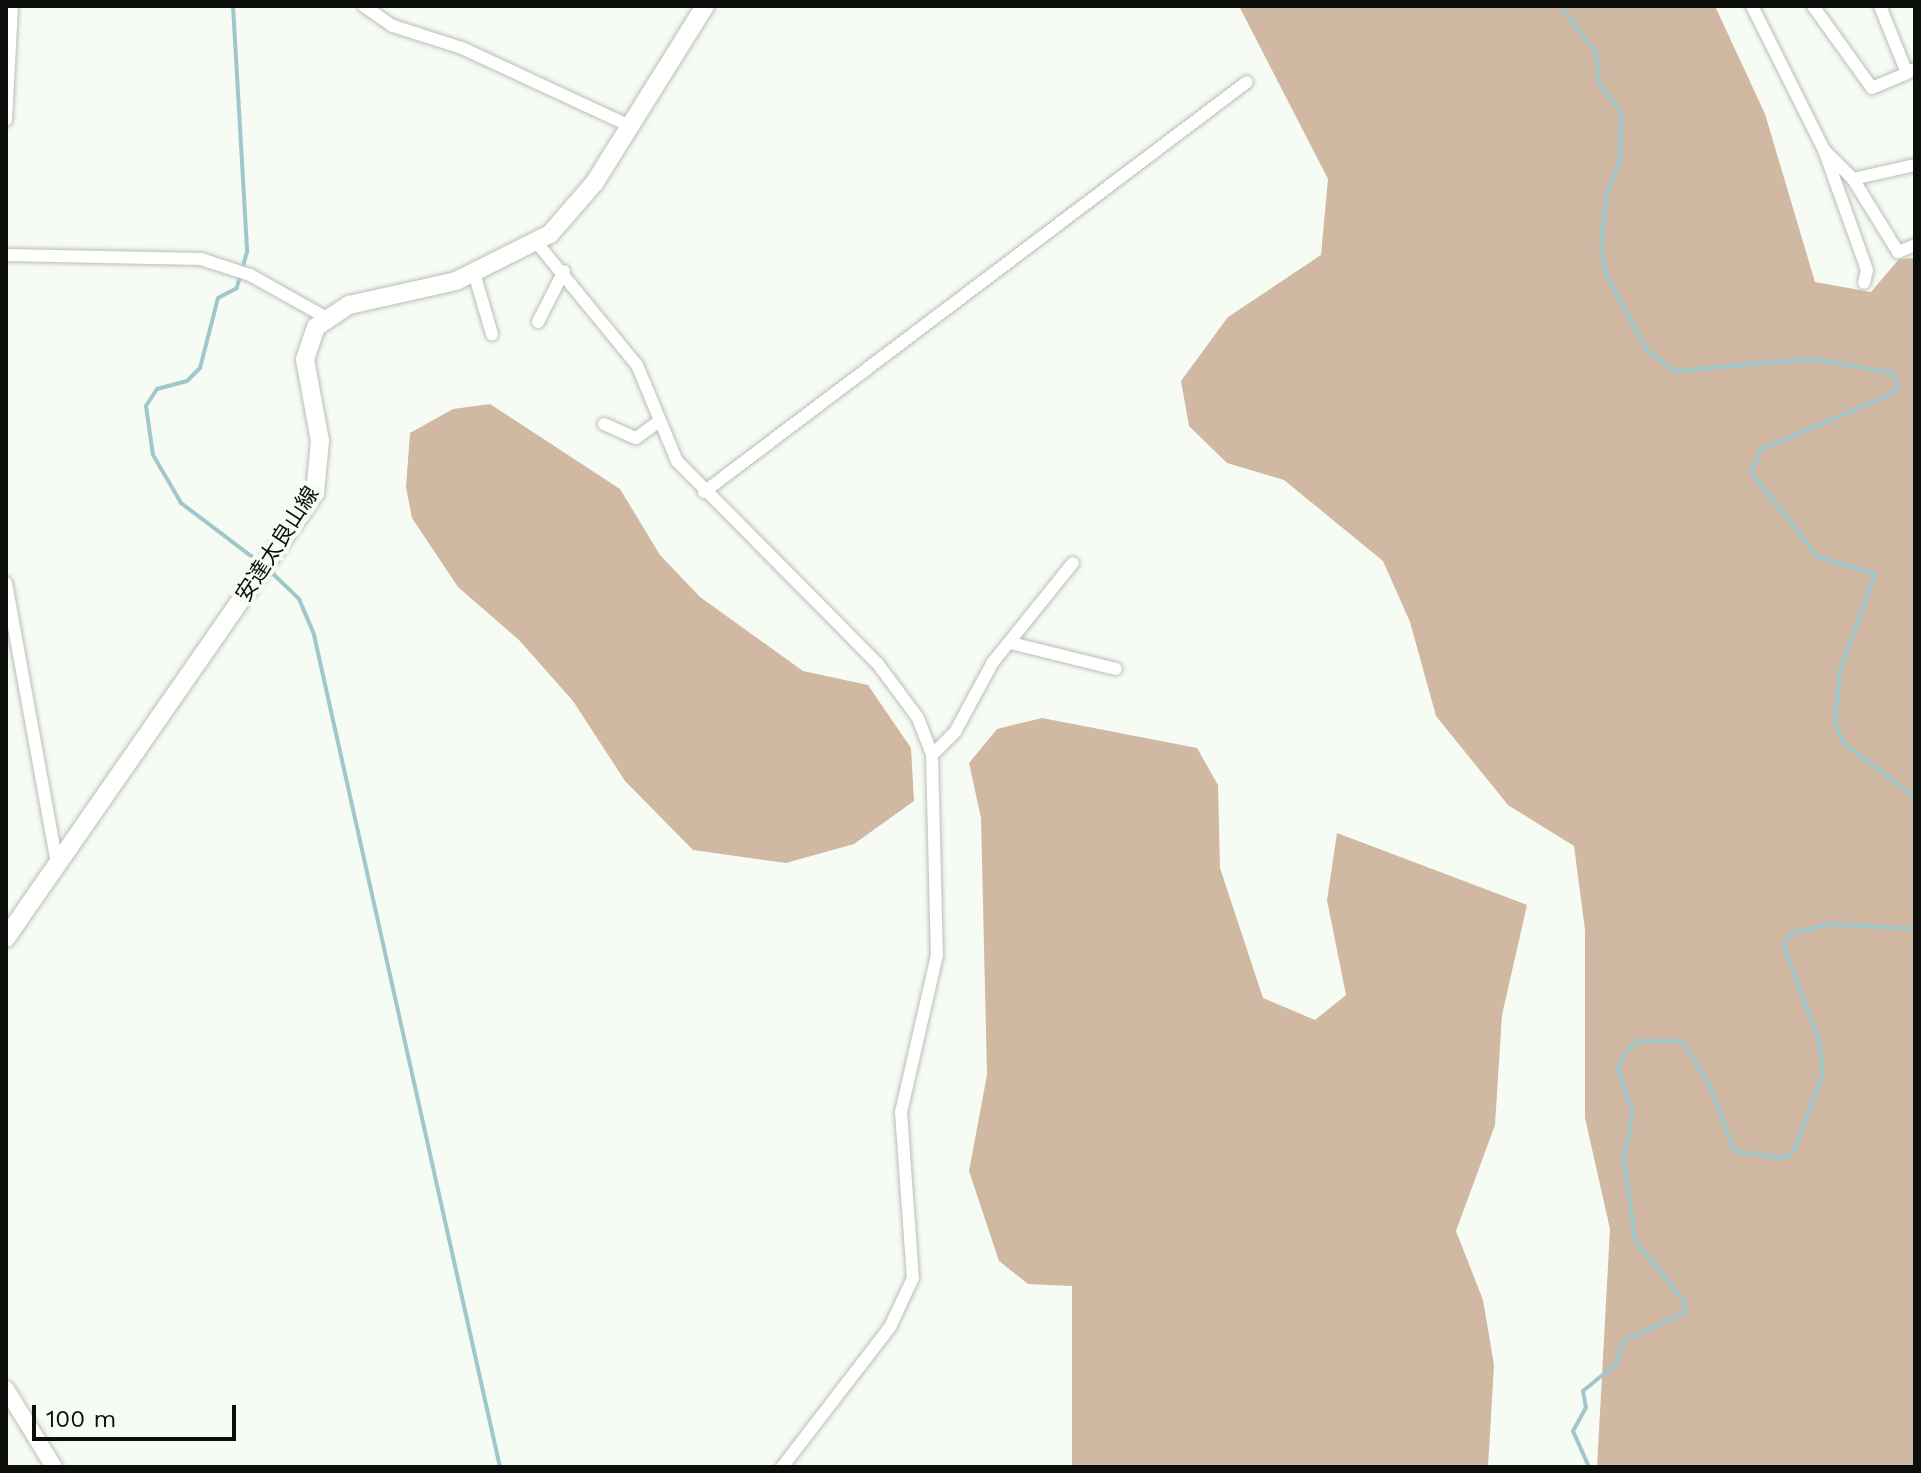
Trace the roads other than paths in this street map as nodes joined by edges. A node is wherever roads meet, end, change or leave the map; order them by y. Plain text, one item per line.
1 (12, 6) edge
2 (364, 6) edge
3 (705, 6) edge
4 (1752, 6) edge
5 (1813, 6) edge
6 (1880, 6) edge
7 (1911, 71) edge
8 (1247, 82) dead end
9 (6, 120) edge
10 (628, 125) junction
11 (1824, 150) junction
12 (1915, 165) edge
13 (1853, 179) junction
14 (537, 243) junction
15 (1915, 245) edge
16 (6, 255) edge
17 (564, 271) junction
18 (474, 273) junction
19 (1864, 283) dead end
20 (325, 317) junction
21 (538, 322) dead end
22 (492, 334) dead end
23 (658, 422) junction
24 (604, 424) dead end
25 (704, 492) junction
26 (1073, 563) dead end
27 (6, 583) edge
28 (1011, 643) junction
29 (1116, 669) dead end
30 (932, 755) junction
31 (56, 858) junction
32 (6, 938) edge
33 (6, 1389) edge
34 (54, 1467) edge
35 (782, 1467) edge

1 - 9 street
2 - 10 street
3 - 10 main road
4 - 11 street
5 - 7 street
6 - 7 street
8 - 25 street
10 - 14 main road
11 - 13 street
11 - 19 street
12 - 13 street
13 - 15 street
14 - 17 street
14 - 18 main road
16 - 20 street
17 - 21 street
17 - 23 street
18 - 20 main road
18 - 22 street
20 - 31 main road, 安達太良山線
23 - 24 street
23 - 25 street
25 - 30 street
26 - 28 street
27 - 31 street
28 - 29 street
28 - 30 street
30 - 35 street
31 - 32 main road, 安達太良山線
33 - 34 street

